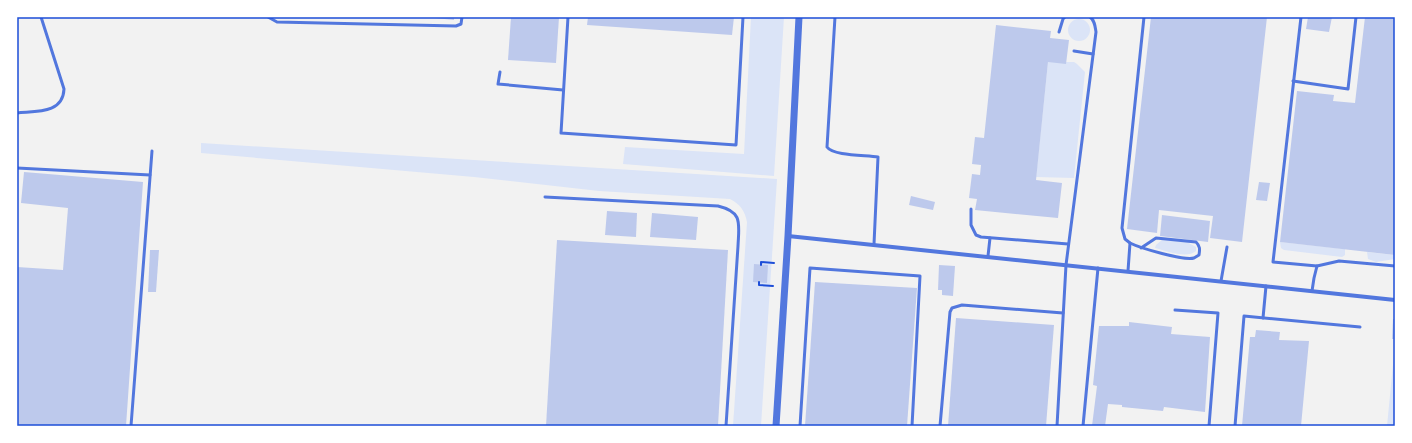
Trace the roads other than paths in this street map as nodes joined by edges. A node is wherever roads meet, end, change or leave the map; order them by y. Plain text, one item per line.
1 (41, 17) edge
2 (268, 17) edge
3 (462, 17) edge
4 (568, 17) edge
5 (743, 17) edge
6 (799, 17) edge
7 (834, 17) edge
8 (1065, 17) edge
9 (1090, 17) edge
10 (1144, 17) edge
11 (1300, 17) edge
12 (1356, 17) edge
13 (1059, 32) dead end
14 (1074, 51) dead end
15 (1093, 54) junction
16 (500, 72) dead end
17 (1293, 81) junction
18 (563, 90) junction
19 (17, 113) edge
20 (152, 151) dead end
21 (17, 168) edge
22 (150, 175) junction
23 (545, 196) dead end
24 (972, 209) dead end
25 (788, 236) junction
26 (990, 238) junction
27 (1130, 243) junction
28 (874, 244) junction
29 (1068, 244) junction
30 (1227, 247) dead end
31 (1141, 248) junction
32 (988, 256) junction
33 (1066, 265) junction
34 (1317, 266) junction
35 (1395, 266) edge
36 (1098, 268) junction
37 (1128, 271) junction
38 (1222, 281) junction
39 (1266, 286) junction
40 (1312, 291) junction
41 (1395, 300) edge
42 (1175, 310) dead end
43 (1063, 312) junction
44 (1263, 318) junction
45 (1360, 327) dead end
46 (131, 426) edge
47 (726, 426) edge
48 (776, 426) edge
49 (800, 426) edge
50 (912, 426) edge
51 (940, 426) edge
52 (1057, 426) edge
53 (1083, 426) edge
54 (1209, 426) edge
55 (1235, 426) edge

1 - 19 lane
2 - 3 lane
4 - 18 lane
5 - 18 lane
6 - 25 street
7 - 28 lane
8 - 13 lane
9 - 15 lane
10 - 27 lane
11 - 17 lane
12 - 17 lane
14 - 15 lane
15 - 29 lane
16 - 18 lane
17 - 34 lane
20 - 22 lane
21 - 22 lane
22 - 46 lane
23 - 47 lane
24 - 26 lane
25 - 28 street
25 - 48 street
26 - 29 lane
26 - 32 lane
27 - 31 lane
27 - 37 lane
28 - 32 street
29 - 33 lane
30 - 38 lane
31 - 31 lane
32 - 33 street
33 - 36 street
33 - 43 lane
34 - 35 lane
34 - 40 lane
36 - 37 street
36 - 53 lane
37 - 38 street
38 - 39 street
39 - 40 street
39 - 44 lane
40 - 41 street
42 - 54 lane
43 - 51 lane
43 - 52 lane
44 - 45 lane
44 - 55 lane
49 - 50 lane

